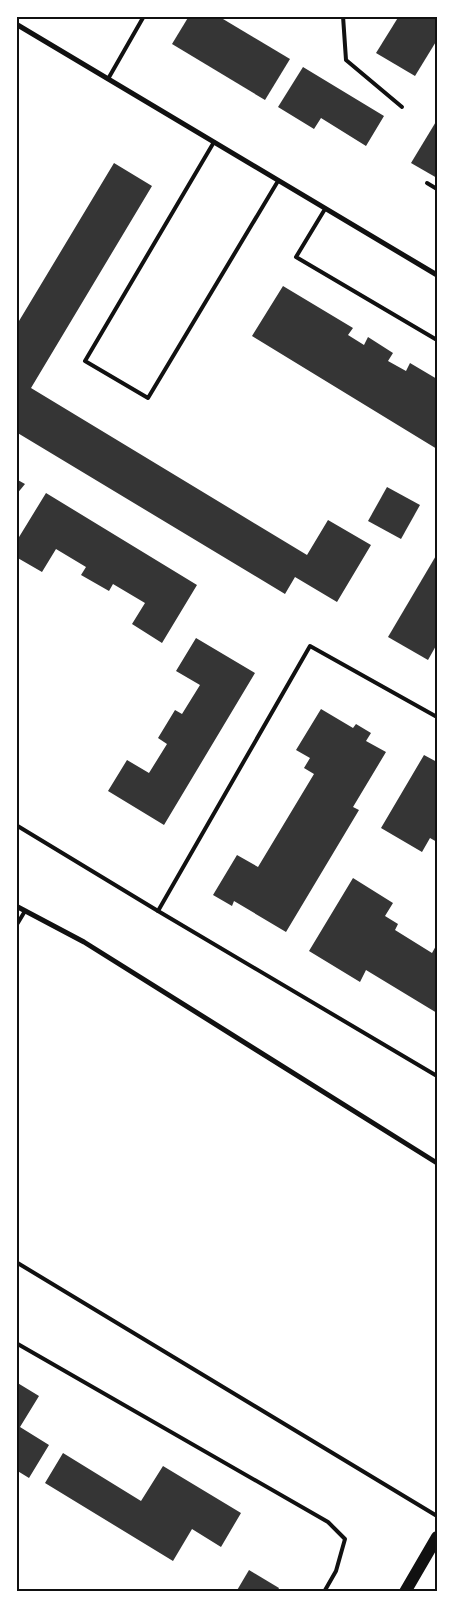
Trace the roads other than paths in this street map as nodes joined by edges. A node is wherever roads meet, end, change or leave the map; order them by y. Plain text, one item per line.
1 (144, 16) edge
2 (342, 16) edge
3 (16, 24) edge
4 (108, 79) junction
5 (402, 107) dead end
6 (214, 142) junction
7 (278, 181) junction
8 (427, 183) dead end
9 (437, 189) edge
10 (326, 209) junction
11 (437, 275) edge
12 (437, 340) edge
13 (437, 717) edge
14 (16, 825) edge
15 (16, 906) edge
16 (25, 911) junction
17 (158, 911) junction
18 (16, 926) edge
19 (437, 1076) edge
20 (437, 1163) edge
21 (16, 1262) edge
22 (16, 1343) edge
23 (437, 1516) edge
24 (437, 1537) edge
25 (324, 1592) edge
26 (405, 1592) edge

1 - 4 lane
2 - 5 lane
3 - 4 street
4 - 6 street
6 - 7 street
6 - 7 lane
7 - 10 street
8 - 9 lane
10 - 11 street
10 - 12 lane
13 - 17 lane
14 - 17 lane
15 - 16 street
16 - 18 lane
16 - 20 street
17 - 19 lane
21 - 23 lane
22 - 25 lane
24 - 26 main road

